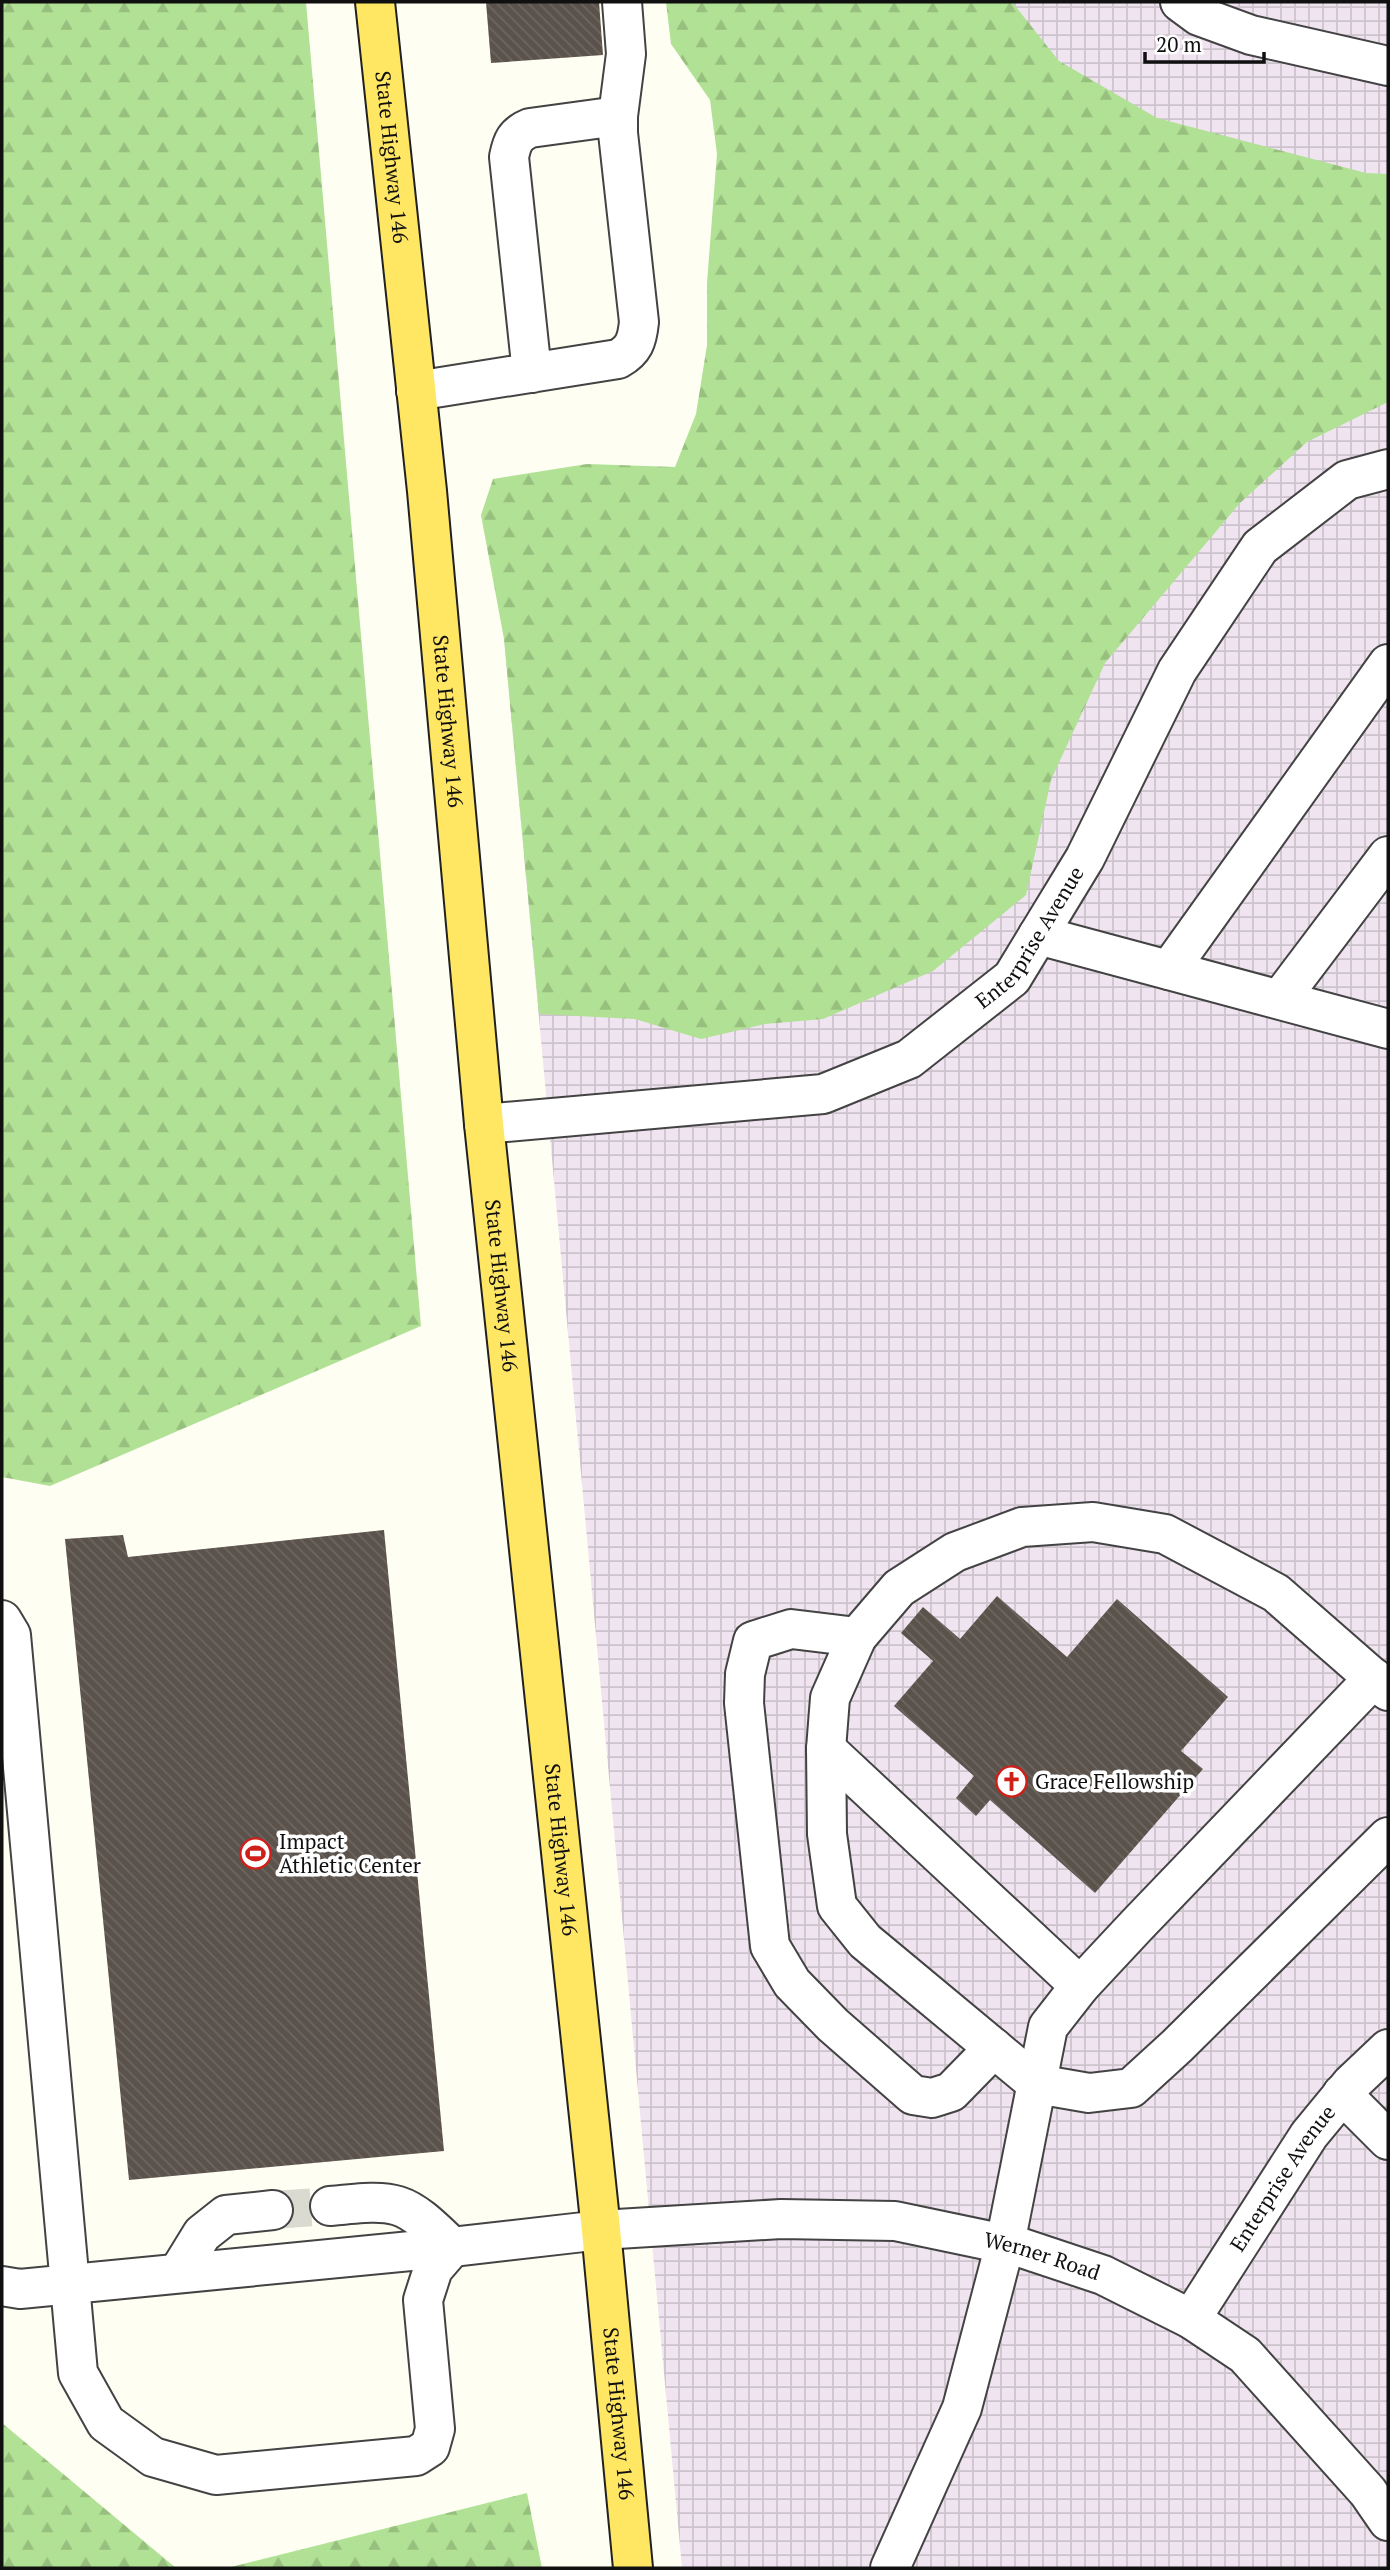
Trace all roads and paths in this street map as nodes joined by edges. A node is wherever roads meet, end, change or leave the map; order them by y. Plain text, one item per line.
1 (375, 2) edge
2 (622, 2) edge
3 (1180, 2) edge
4 (1388, 66) edge
5 (618, 116) junction
6 (532, 373) junction
7 (416, 391) junction
8 (1388, 469) edge
9 (1388, 664) edge
10 (1388, 856) edge
11 (1038, 935) junction
12 (1169, 970) junction
13 (1280, 999) junction
14 (1388, 1029) edge
15 (484, 1124) junction
16 (2, 1620) edge
17 (857, 1637) junction
18 (1381, 1684) edge
19 (826, 1749) junction
20 (1388, 1837) edge
21 (1080, 1986) junction
22 (994, 2048) junction
23 (1388, 2049) edge
24 (1037, 2084) junction
25 (1342, 2094) junction
26 (1388, 2140) edge
27 (330, 2206) tunnel mouth
28 (273, 2210) tunnel mouth
29 (601, 2230) junction
30 (1004, 2244) junction
31 (452, 2247) junction
32 (178, 2273) junction
33 (69, 2284) junction
34 (2, 2286) edge
35 (1191, 2319) junction
36 (1388, 2521) edge
37 (633, 2568) edge
38 (890, 2568) edge

1 - 7 main road, State Highway 146
2 - 5 street
3 - 4 street
5 - 6 street
5 - 6 street
6 - 7 street
7 - 15 main road, State Highway 146
8 - 11 street, Enterprise Avenue
9 - 12 street
10 - 13 street
11 - 12 street
11 - 15 street, Enterprise Avenue
12 - 13 street
13 - 14 street
15 - 29 main road, State Highway 146
16 - 33 street
17 - 18 street
17 - 19 street
17 - 22 street
18 - 21 street
19 - 21 street
19 - 22 street
20 - 24 street
21 - 24 street
22 - 24 street
23 - 25 street, Enterprise Avenue
24 - 30 street
25 - 26 street
25 - 35 street, Enterprise Avenue
27 - 31 street
28 - 32 street
29 - 30 street, Werner Road
29 - 31 street, Werner Road
29 - 37 main road, State Highway 146
30 - 35 street, Werner Road
30 - 38 street
31 - 32 street, Werner Road
31 - 33 street
32 - 33 street, Werner Road
33 - 34 street, Werner Road
35 - 36 street, Werner Road

